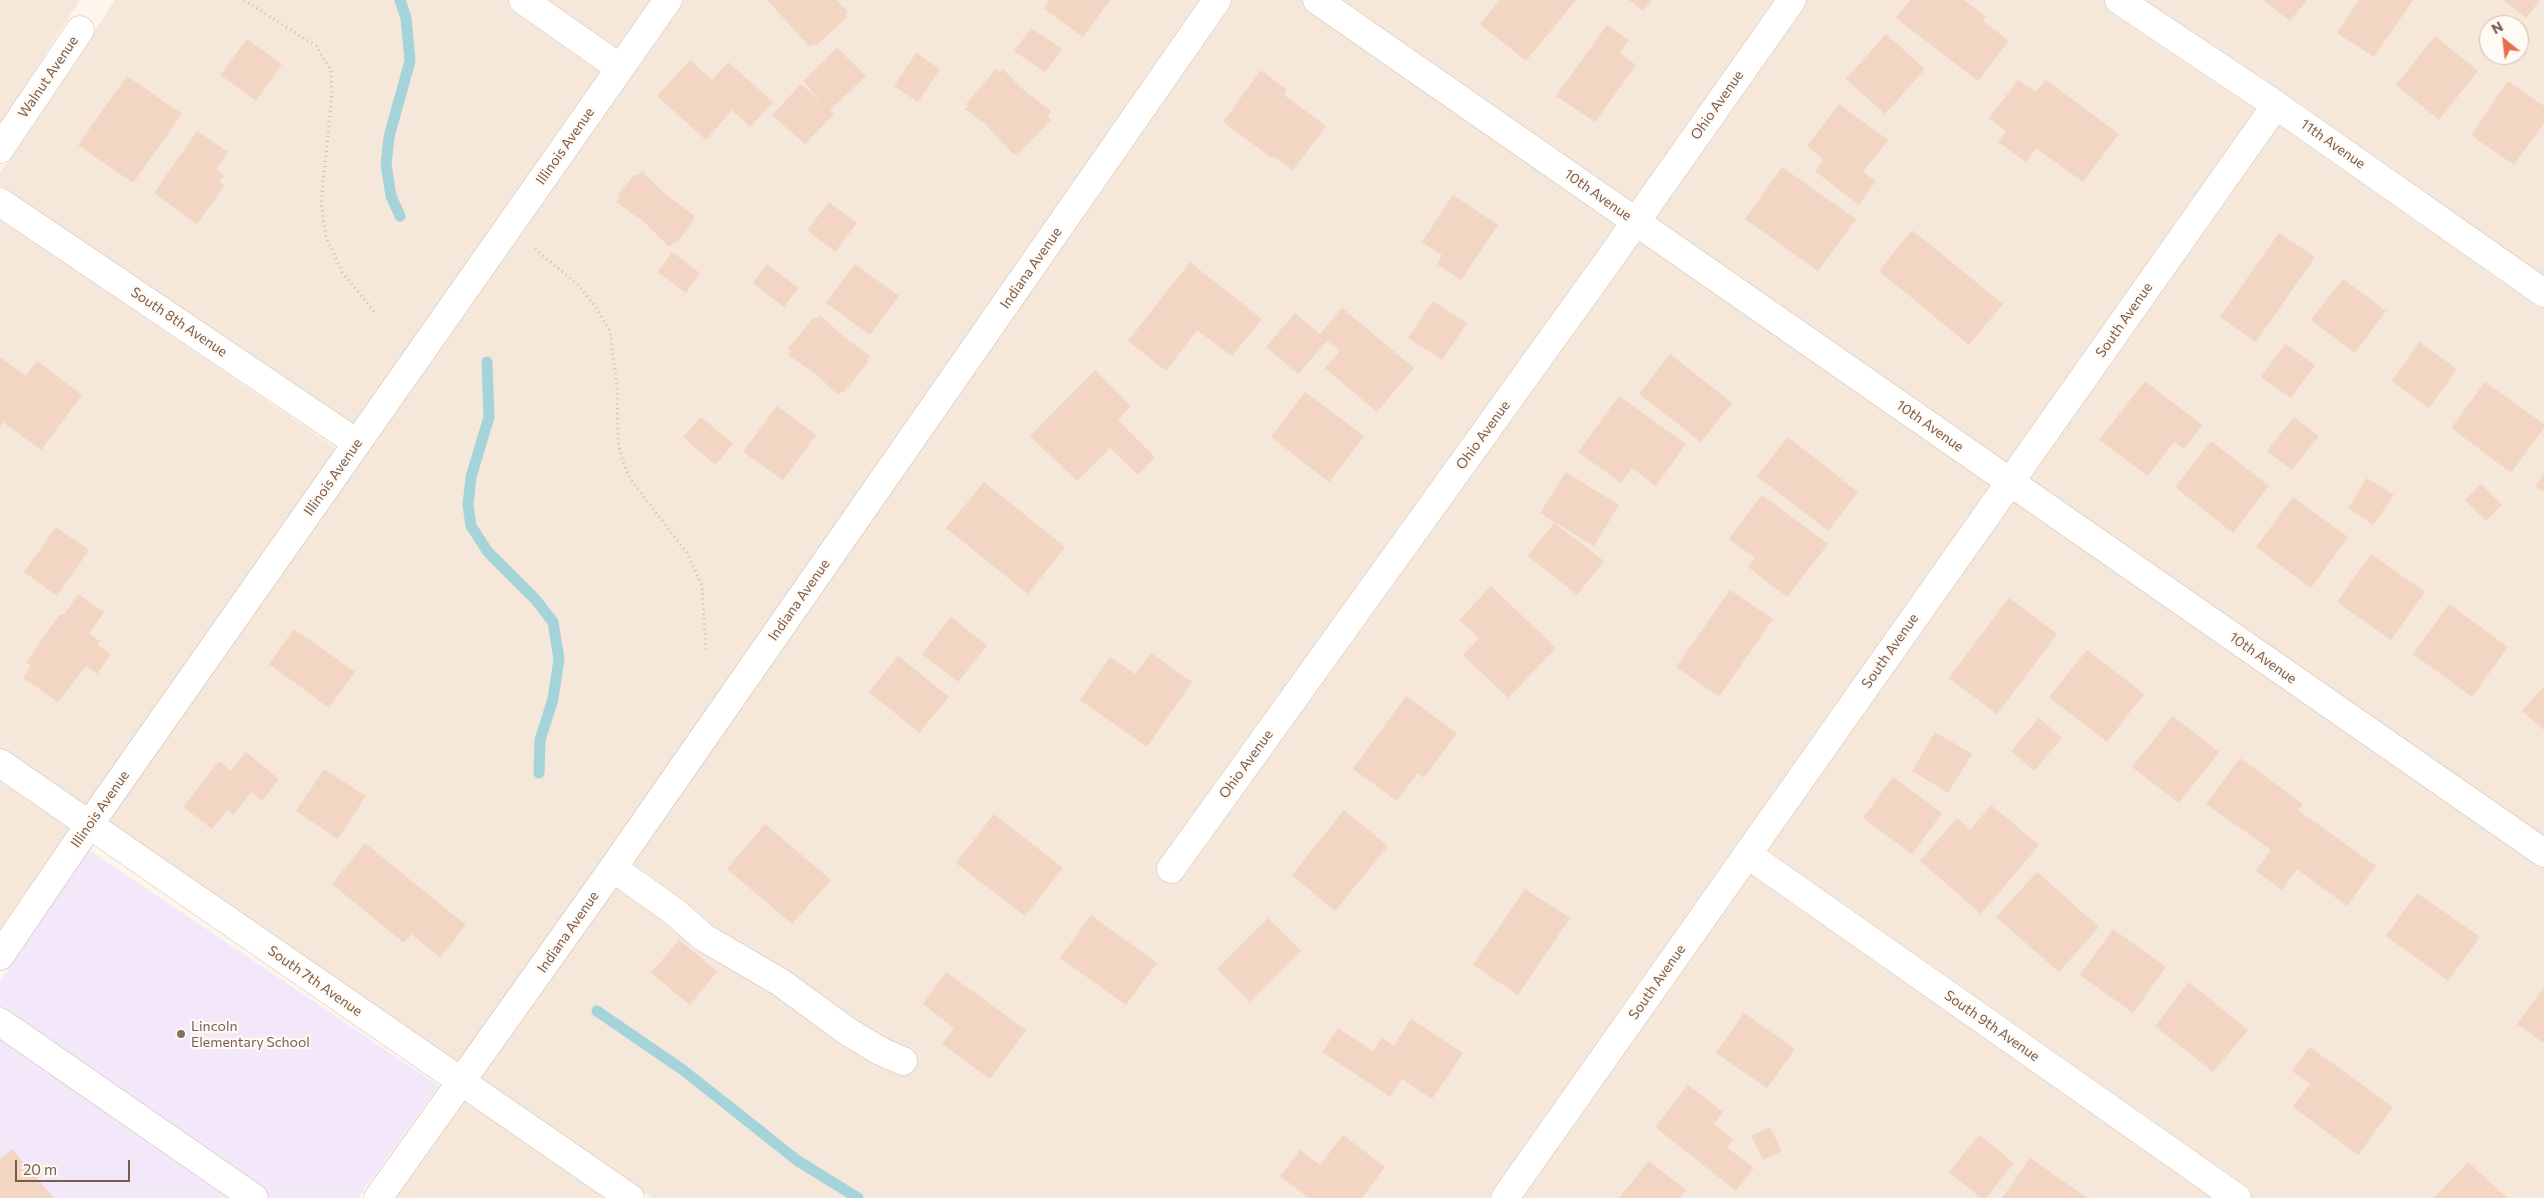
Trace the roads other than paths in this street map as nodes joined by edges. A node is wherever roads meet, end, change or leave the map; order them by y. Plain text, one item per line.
1 (522, 0) edge
2 (668, 0) edge
3 (1217, 0) edge
4 (1317, 0) edge
5 (1792, 0) edge
6 (2119, 0) edge
7 (80, 30) dead end
8 (620, 68) junction
9 (2276, 105) junction
10 (0, 149) edge
11 (0, 202) edge
12 (1635, 221) junction
13 (2544, 292) edge
14 (357, 443) junction
15 (2010, 482) junction
16 (0, 763) edge
17 (89, 825) junction
18 (2544, 853) edge
19 (1747, 854) junction
20 (613, 868) junction
21 (1171, 869) dead end
22 (0, 956) edge
23 (0, 1022) edge
24 (903, 1061) dead end
25 (462, 1083) junction
26 (2233, 1197) edge
27 (254, 1198) edge
28 (378, 1198) edge
29 (630, 1198) edge
30 (1505, 1198) edge

1 - 8 street
2 - 8 street, Illinois Avenue
3 - 20 street, Indiana Avenue
4 - 12 street, 10th Avenue
5 - 12 street, Ohio Avenue
6 - 9 street, 11th Avenue
7 - 10 street, Walnut Avenue
8 - 14 street, Illinois Avenue
9 - 13 street, 11th Avenue
9 - 15 street, South Avenue
11 - 14 street, South 8th Avenue
12 - 15 street, 10th Avenue
12 - 21 street, Ohio Avenue
14 - 17 street, Illinois Avenue
15 - 18 street, 10th Avenue
15 - 19 street, South Avenue
16 - 17 street, South 7th Avenue
17 - 22 street, Illinois Avenue
17 - 25 street, South 7th Avenue
19 - 26 street, South 9th Avenue
19 - 30 street, South Avenue
20 - 24 street
20 - 25 street, Indiana Avenue
23 - 27 street
25 - 28 street, Indiana Avenue
25 - 29 street, South 7th Avenue

